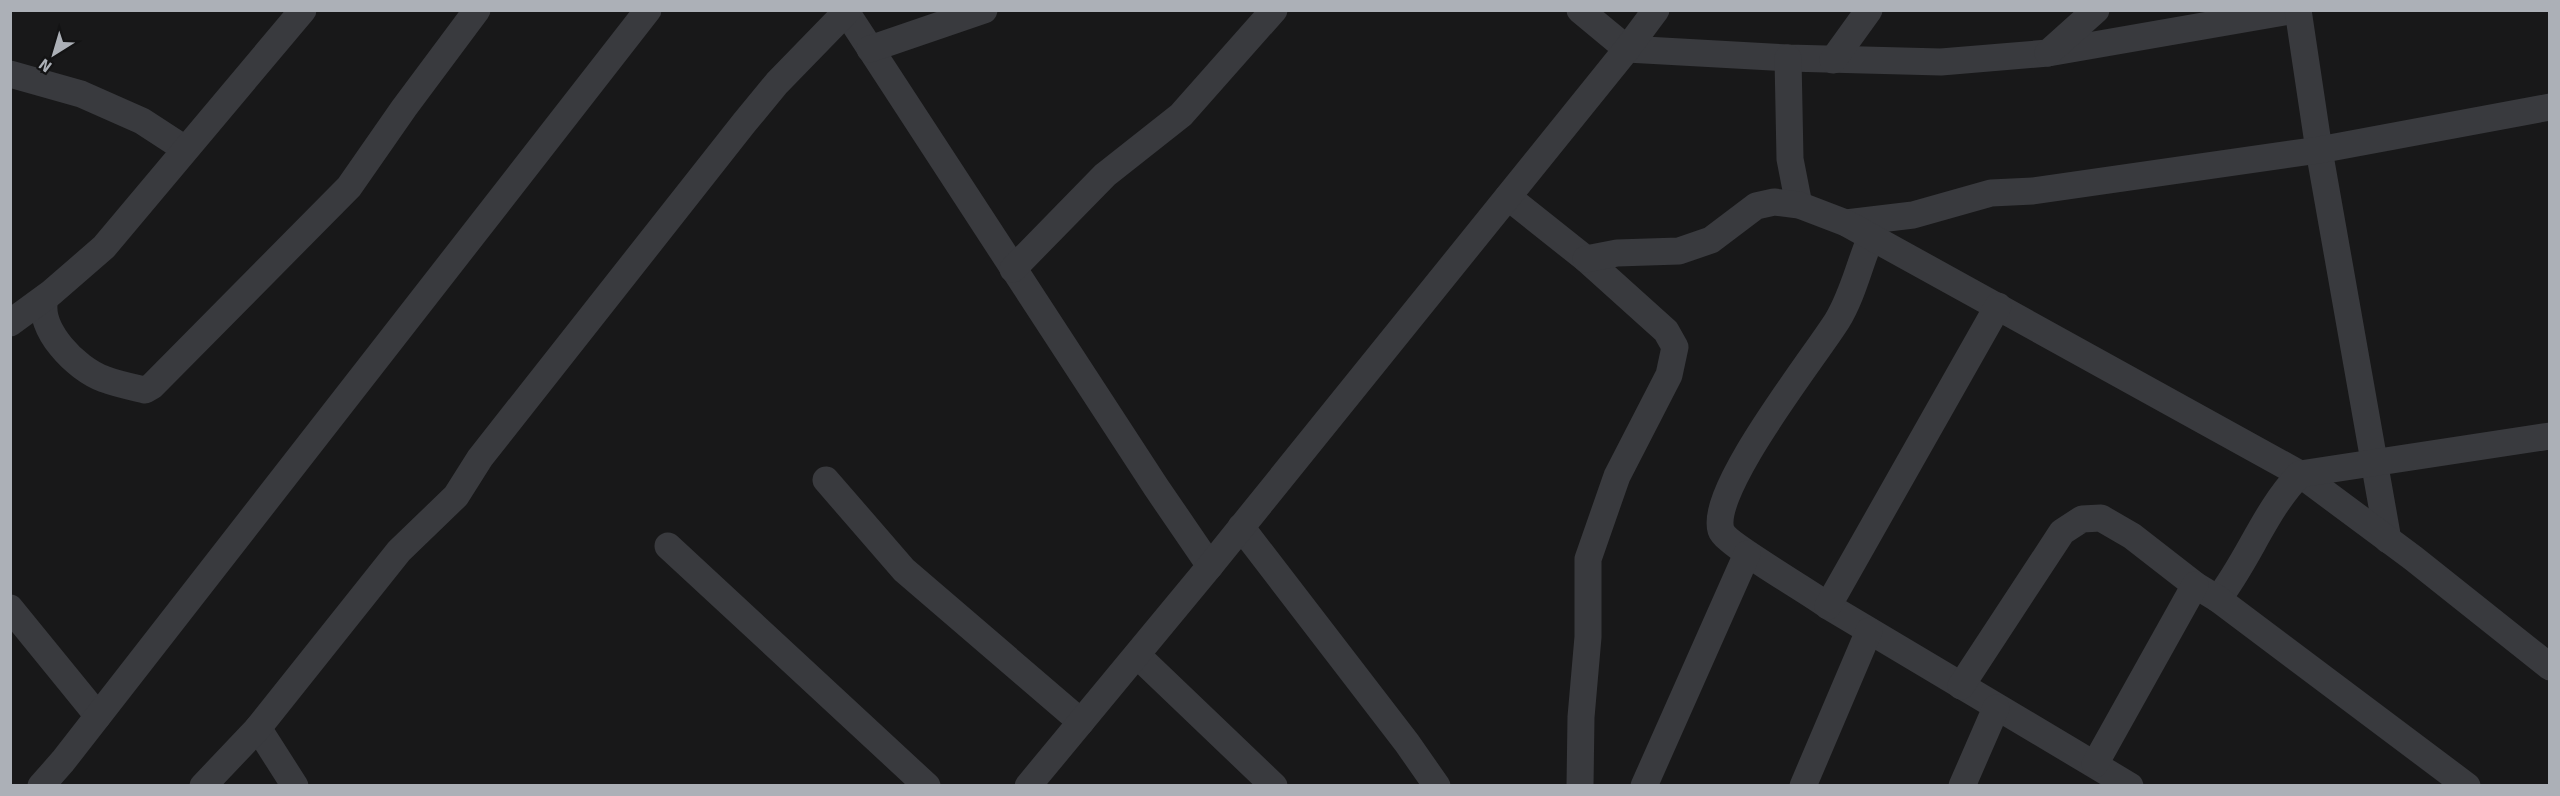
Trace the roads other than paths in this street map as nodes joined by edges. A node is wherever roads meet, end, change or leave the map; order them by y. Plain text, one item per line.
1 (303, 10) edge
2 (477, 10) edge
3 (648, 10) edge
4 (984, 10) edge
5 (1274, 10) edge
6 (1580, 10) edge
7 (1656, 10) edge
8 (1869, 10) edge
9 (2096, 10) edge
10 (2297, 10) edge
11 (846, 11) edge
12 (870, 49) junction
13 (1627, 49) junction
14 (2048, 53) junction
15 (1788, 58) junction
16 (1833, 60) junction
17 (10, 74) edge
18 (2550, 107) edge
19 (185, 149) junction
20 (2319, 150) junction
21 (1508, 197) junction
22 (1799, 205) junction
23 (1846, 223) junction
24 (1871, 237) junction
25 (1586, 260) junction
26 (1013, 269) junction
27 (45, 298) junction
28 (1998, 306) junction
29 (10, 323) edge
30 (2550, 436) edge
31 (2375, 461) junction
32 (2300, 474) junction
33 (826, 480) dead end
34 (1241, 527) junction
35 (2388, 540) junction
36 (668, 546) dead end
37 (1747, 554) junction
38 (1210, 566) junction
39 (2195, 585) junction
40 (2218, 599) junction
41 (1828, 606) junction
42 (10, 608) edge
43 (1869, 631) junction
44 (1137, 655) junction
45 (2550, 667) edge
46 (1961, 686) junction
47 (1996, 708) junction
48 (98, 716) junction
49 (1081, 722) junction
50 (258, 728) junction
51 (2095, 764) junction
52 (41, 786) edge
53 (203, 786) edge
54 (295, 786) edge
55 (927, 786) edge
56 (1028, 786) edge
57 (1274, 786) edge
58 (1437, 786) edge
59 (1580, 786) edge
60 (1644, 786) edge
61 (1803, 786) edge
62 (1962, 786) edge
63 (2130, 786) edge
64 (2467, 786) edge

1 - 19 street
2 - 27 street
3 - 48 street
4 - 12 street
5 - 26 street
6 - 13 street
7 - 13 street
8 - 16 street
9 - 14 street
10 - 14 street
10 - 20 street
11 - 12 street
11 - 50 street
12 - 26 street
13 - 15 street
13 - 21 street
14 - 16 street
15 - 16 street
15 - 22 street
17 - 19 street
18 - 20 street
19 - 27 street
20 - 23 street
20 - 31 street
21 - 25 street
21 - 34 street
22 - 23 street
22 - 25 street
23 - 24 street
24 - 28 street
24 - 37 street
25 - 59 street
26 - 38 street
27 - 29 street
28 - 32 street
28 - 41 street
30 - 31 street
31 - 32 street
31 - 35 street
32 - 35 street
32 - 40 street
33 - 49 street
34 - 38 street
34 - 58 street
35 - 45 street
36 - 55 street
37 - 41 street
37 - 60 street
38 - 44 street
39 - 40 street
39 - 46 street
39 - 51 street
40 - 64 street
41 - 43 street
42 - 48 street
43 - 46 street
43 - 61 street
44 - 49 street
44 - 57 street
46 - 47 street
47 - 51 street
47 - 62 street
48 - 52 street
49 - 56 street
50 - 53 street
50 - 54 street
51 - 63 street

